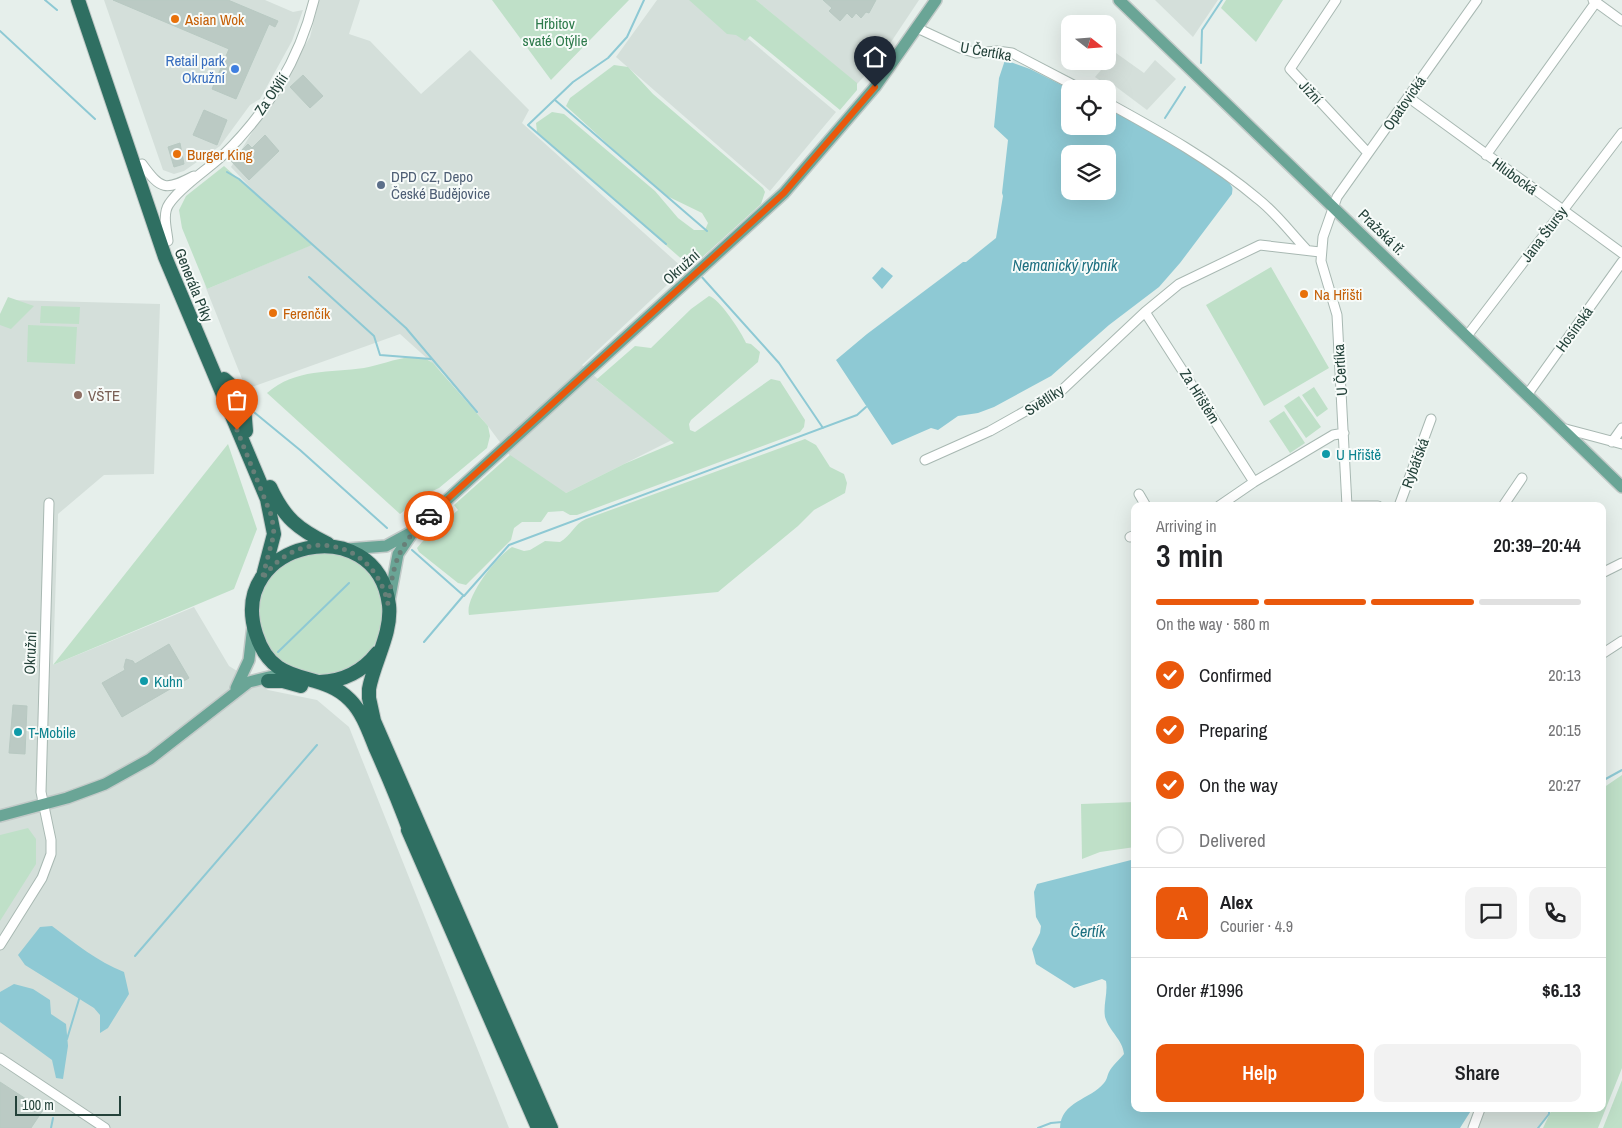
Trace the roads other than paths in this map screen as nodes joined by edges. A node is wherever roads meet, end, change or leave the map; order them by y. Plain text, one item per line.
1 (78, 0) edge
2 (87, 0) edge
3 (314, 0) edge
4 (936, 0) edge
5 (1120, 0) edge
6 (1336, 0) edge
7 (1477, 0) edge
8 (1595, 1) edge
9 (1622, 21) edge
10 (917, 28) junction
11 (1064, 80) edge
12 (1408, 97) junction
13 (1116, 107) edge
14 (1622, 133) edge
15 (1368, 153) junction
16 (1486, 155) junction
17 (142, 164) junction
18 (203, 172) junction
19 (1334, 207) junction
20 (1563, 210) junction
21 (168, 241) junction
22 (1306, 248) junction
23 (1320, 252) junction
24 (1622, 254) edge
25 (1622, 262) edge
26 (1145, 312) junction
27 (1467, 336) junction
28 (224, 378) junction
29 (1527, 395) junction
30 (1431, 419) dead end
31 (1562, 428) junction
32 (1622, 428) edge
33 (246, 431) junction
34 (1344, 434) junction
35 (1612, 442) junction
36 (1622, 444) edge
37 (925, 460) dead end
38 (1522, 478) dead end
39 (1254, 482) junction
40 (1622, 487) edge
41 (1139, 494) dead end
42 (1144, 502) edge
43 (1226, 502) edge
44 (1347, 502) edge
45 (1400, 502) edge
46 (1506, 502) edge
47 (49, 503) dead end
48 (415, 529) junction
49 (330, 546) junction
50 (345, 550) junction
51 (1622, 563) edge
52 (1606, 571) edge
53 (262, 579) junction
54 (388, 604) junction
55 (253, 621) junction
56 (1622, 641) edge
57 (380, 648) junction
58 (1606, 651) edge
59 (290, 674) junction
60 (268, 681) joint
61 (317, 682) junction
62 (232, 693) junction
63 (211, 712) junction
64 (42, 804) junction
65 (0, 816) edge
66 (412, 837) junction
67 (0, 945) edge
68 (0, 1058) edge
69 (1479, 1112) edge
70 (105, 1128) edge
71 (538, 1128) edge
72 (552, 1128) edge
73 (1473, 1128) edge

1 - 53 highway, Generála Píky
2 - 17 highway, Generála Píky
3 - 18 street, Za Otýlií
4 - 10 main road, Okružní
5 - 19 main road, Pražská tř.
6 - 15 street, Jižní
7 - 12 street, Opatovická
8 - 9 street
8 - 16 street
10 - 11 street, U Čertíka
10 - 48 main road, Okružní
12 - 15 street, Opatovická
12 - 16 street, Hlubocká
13 - 22 street
14 - 20 street, Jana Štursy
15 - 19 street, Opatovická
16 - 20 street, Hlubocká
17 - 18 street, Za Otýlií
17 - 21 highway, Generála Píky
18 - 21 street, Za Otýlií
19 - 23 street, Opatovická
19 - 27 main road, Pražská tř.
20 - 24 street, Hlubocká
20 - 27 street, Jana Štursy
21 - 28 highway, Generála Píky
22 - 23 street
22 - 26 street
23 - 34 street, U Čertíka
25 - 29 street, Hosínská
26 - 37 street, Světlíky
26 - 39 street, Za Hřištěm
27 - 29 main road, Pražská tř.
28 - 33 highway, Generála Píky
28 - 33 highway
29 - 31 main road, Pražská tř.
30 - 45 street, Rybářská
31 - 35 street
31 - 40 main road, Pražská tř.
32 - 35 street
33 - 49 highway, Generála Píky
34 - 39 street
34 - 44 street, U Čertíka
35 - 36 street
38 - 46 street
39 - 43 street
41 - 42 street
47 - 64 street, Okružní
48 - 50 main road, Okružní
48 - 54 main road, Okružní
49 - 50 highway
49 - 53 highway
50 - 54 highway
51 - 52 street
53 - 55 highway
54 - 57 highway
55 - 59 highway
55 - 62 main road
56 - 58 street
57 - 61 highway
57 - 72 highway
59 - 61 highway
59 - 62 main road
60 - 63 main road
60 - 66 highway
61 - 66 highway
62 - 63 main road
63 - 64 main road
64 - 65 main road
64 - 67 street, Okružní
66 - 71 highway
68 - 70 street
69 - 73 street

